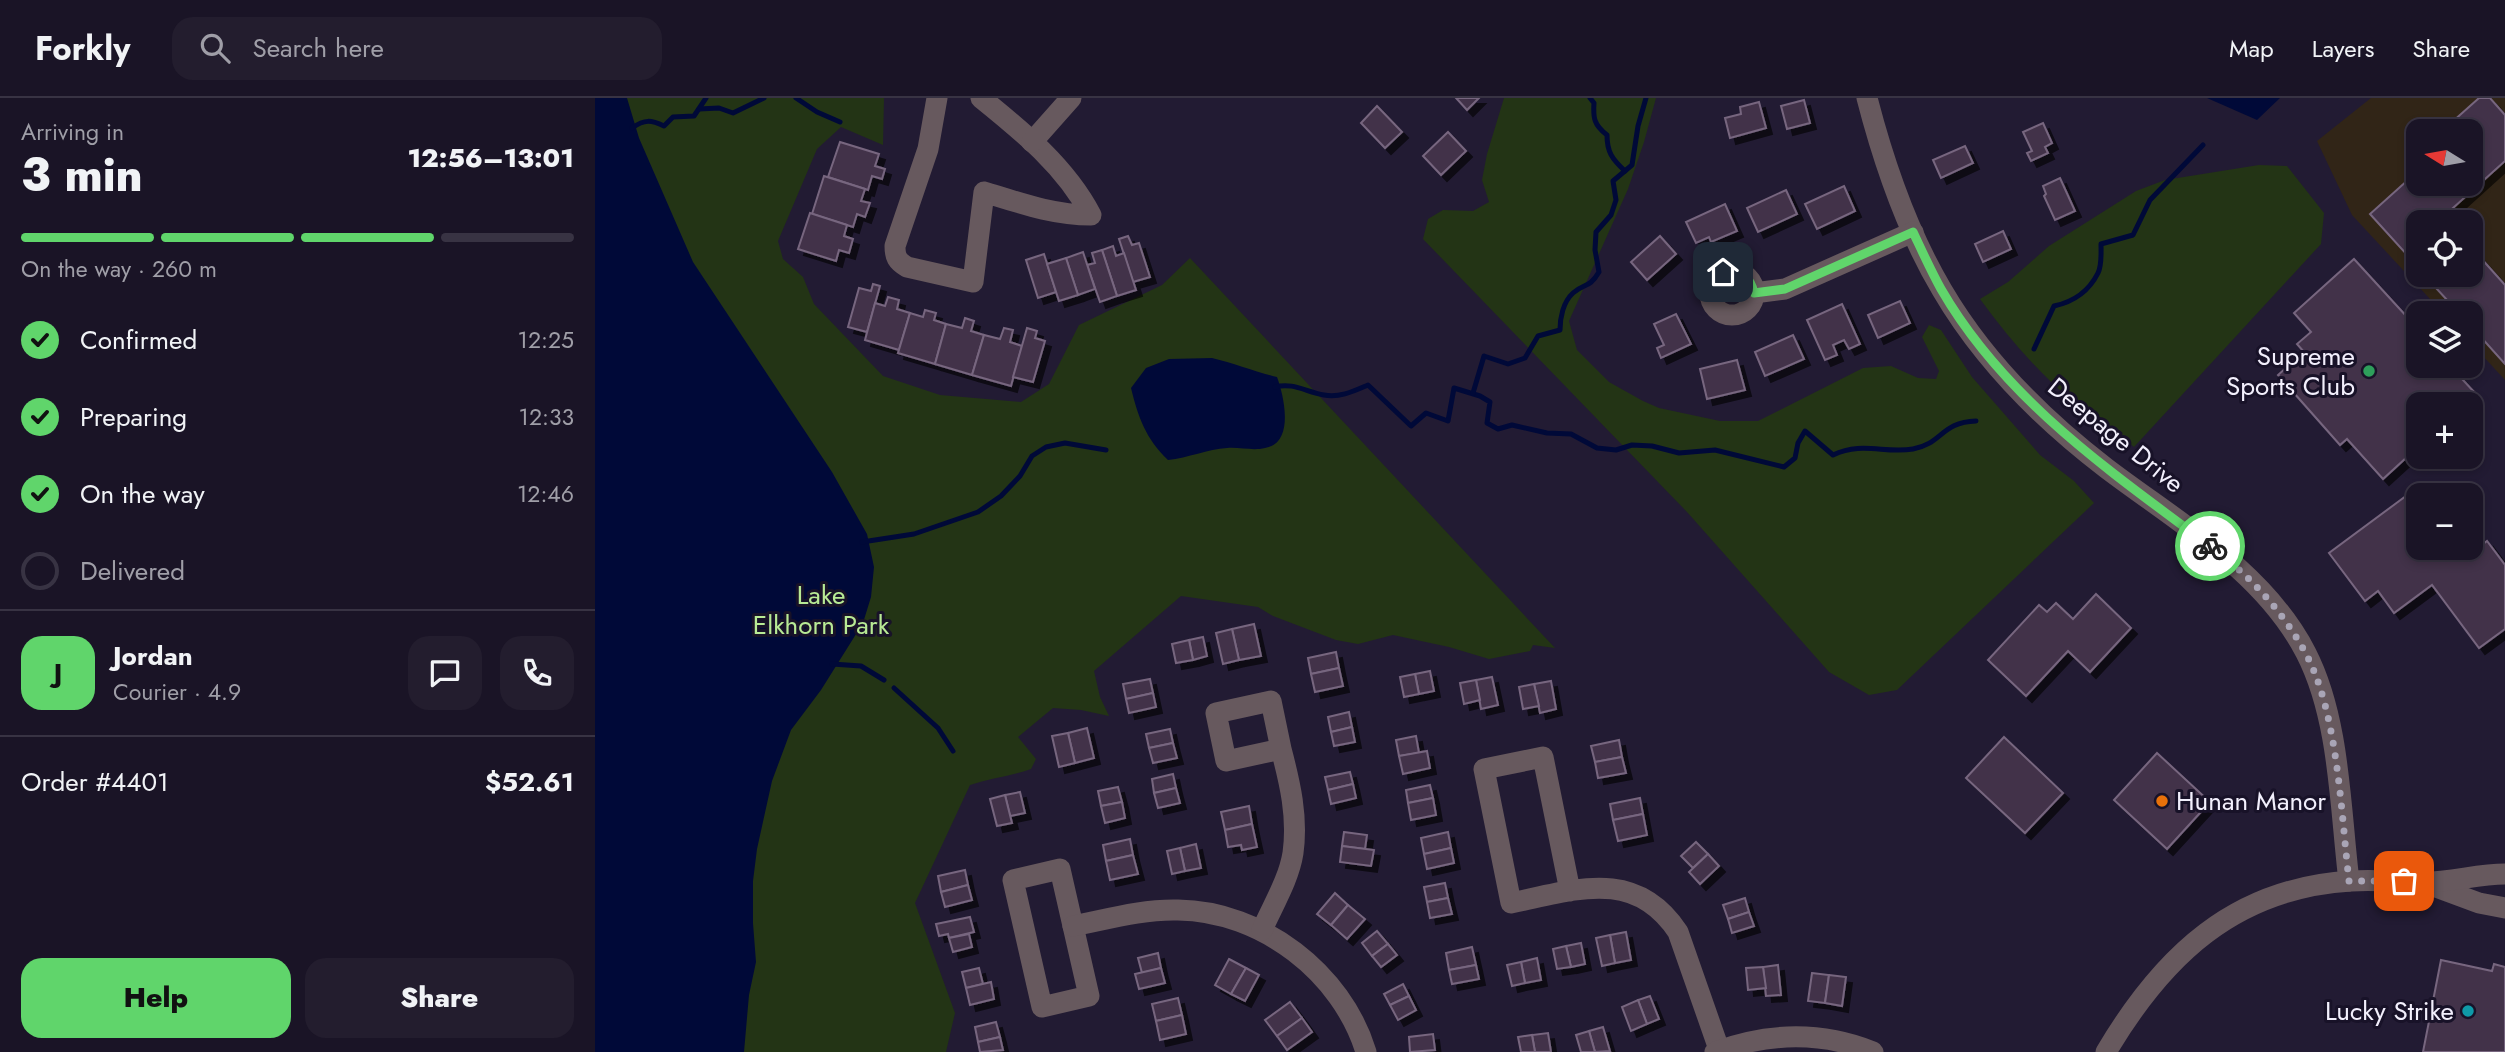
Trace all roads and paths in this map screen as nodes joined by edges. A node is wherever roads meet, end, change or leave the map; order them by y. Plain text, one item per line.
1 (937, 98) edge
2 (981, 98) edge
3 (1071, 98) edge
4 (1867, 98) edge
5 (1032, 142) junction
6 (1913, 232) junction
7 (1754, 293) dead end
8 (1281, 749) dead end
9 (2505, 874) edge
10 (2349, 881) junction
11 (2423, 882) junction
12 (1570, 891) junction
13 (2505, 908) edge
14 (1073, 926) junction
15 (1262, 930) junction
16 (1718, 1051) edge
17 (1366, 1052) edge
18 (1873, 1052) edge
19 (2106, 1052) edge

1 - 5 street
2 - 5 street
3 - 5 street
4 - 6 street, Deepage Drive
6 - 7 street
6 - 10 street, Deepage Drive
8 - 15 street
9 - 11 street
10 - 11 street
10 - 19 street
11 - 13 street
12 - 12 street
12 - 16 street
14 - 14 street
14 - 15 street
15 - 17 street
16 - 18 street

